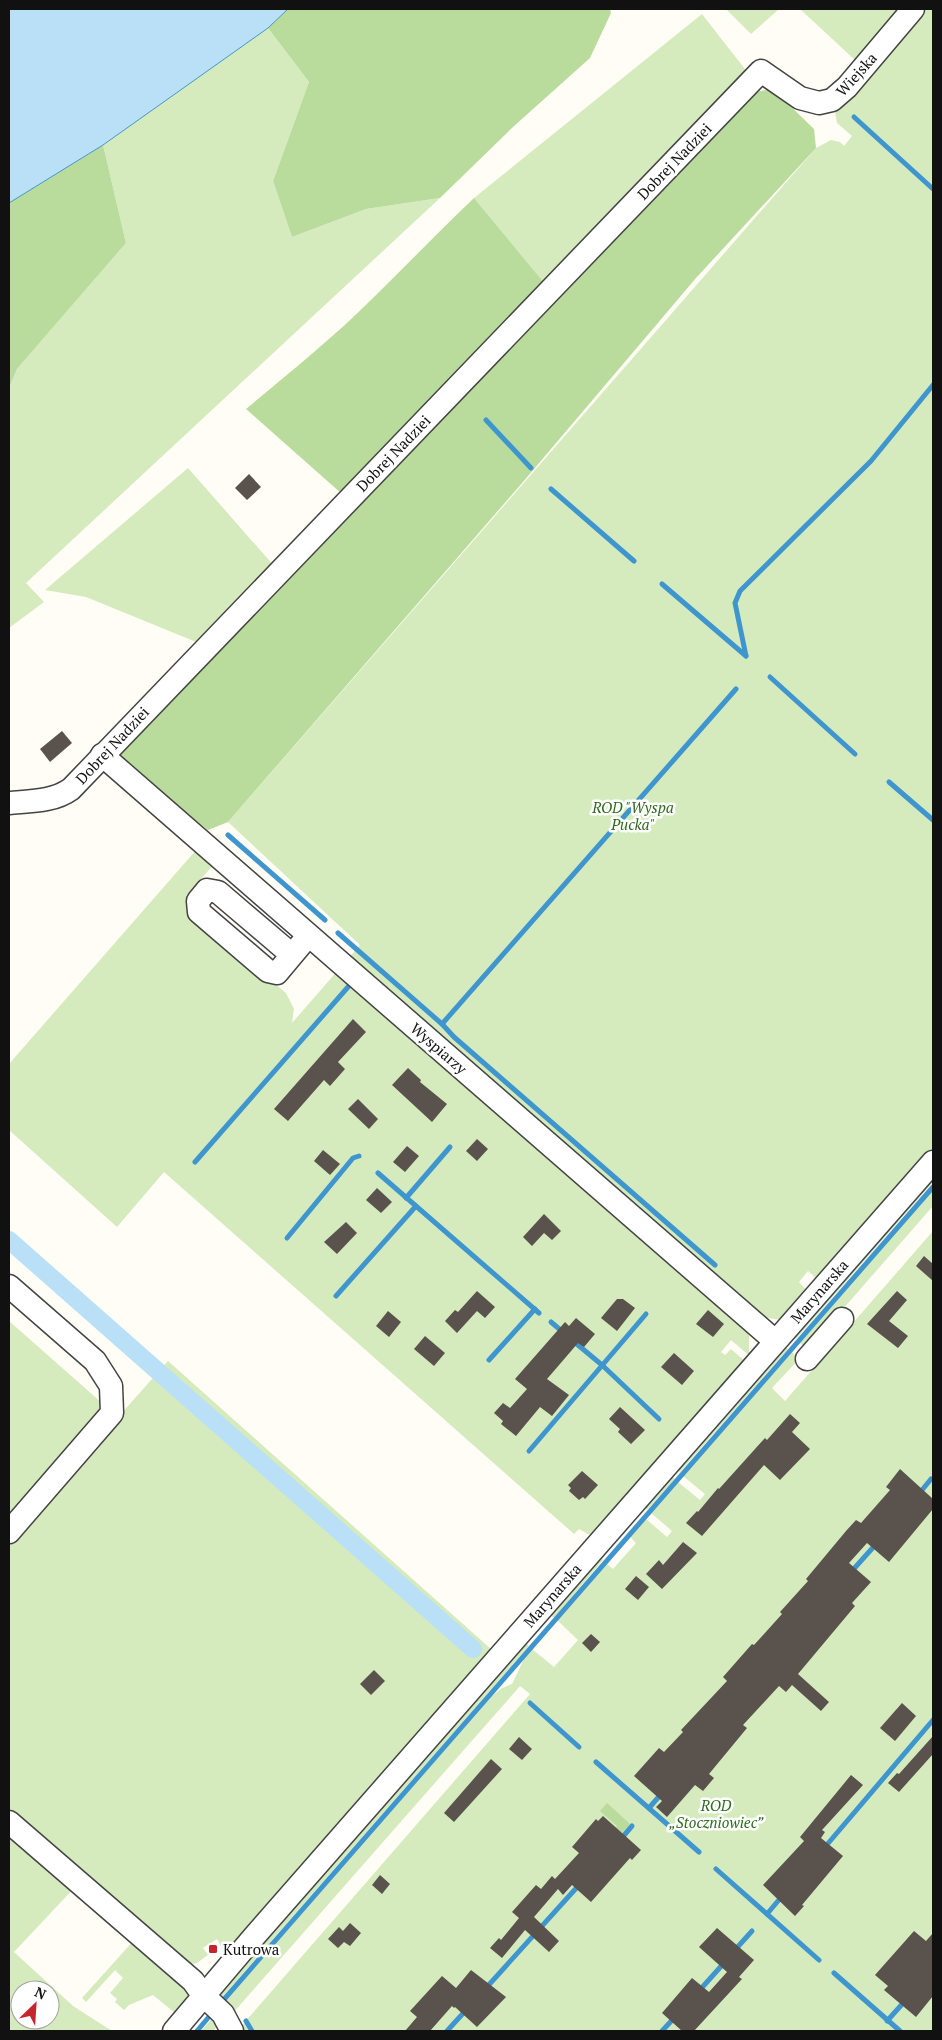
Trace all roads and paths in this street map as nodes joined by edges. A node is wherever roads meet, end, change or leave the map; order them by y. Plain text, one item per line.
1 (913, 9) edge
2 (760, 71) joint
3 (102, 755) junction
4 (9, 803) edge
5 (279, 974) joint
6 (933, 1162) edge
7 (9, 1286) edge
8 (842, 1319) dead end
9 (781, 1338) junction
10 (9, 1532) edge
11 (9, 1822) edge
12 (217, 2010) edge
13 (174, 2031) edge

1 - 2 street, Wiejska
2 - 3 street, Dobrej Nadziei
3 - 4 street, Dobrej Nadziei
3 - 9 street, Wyspiarzy
5 - 5 street
6 - 9 street, Marynarska
7 - 10 street
8 - 9 street, Wyspiarzy
9 - 12 street, Marynarska
11 - 12 street
12 - 13 street, Marynarska

